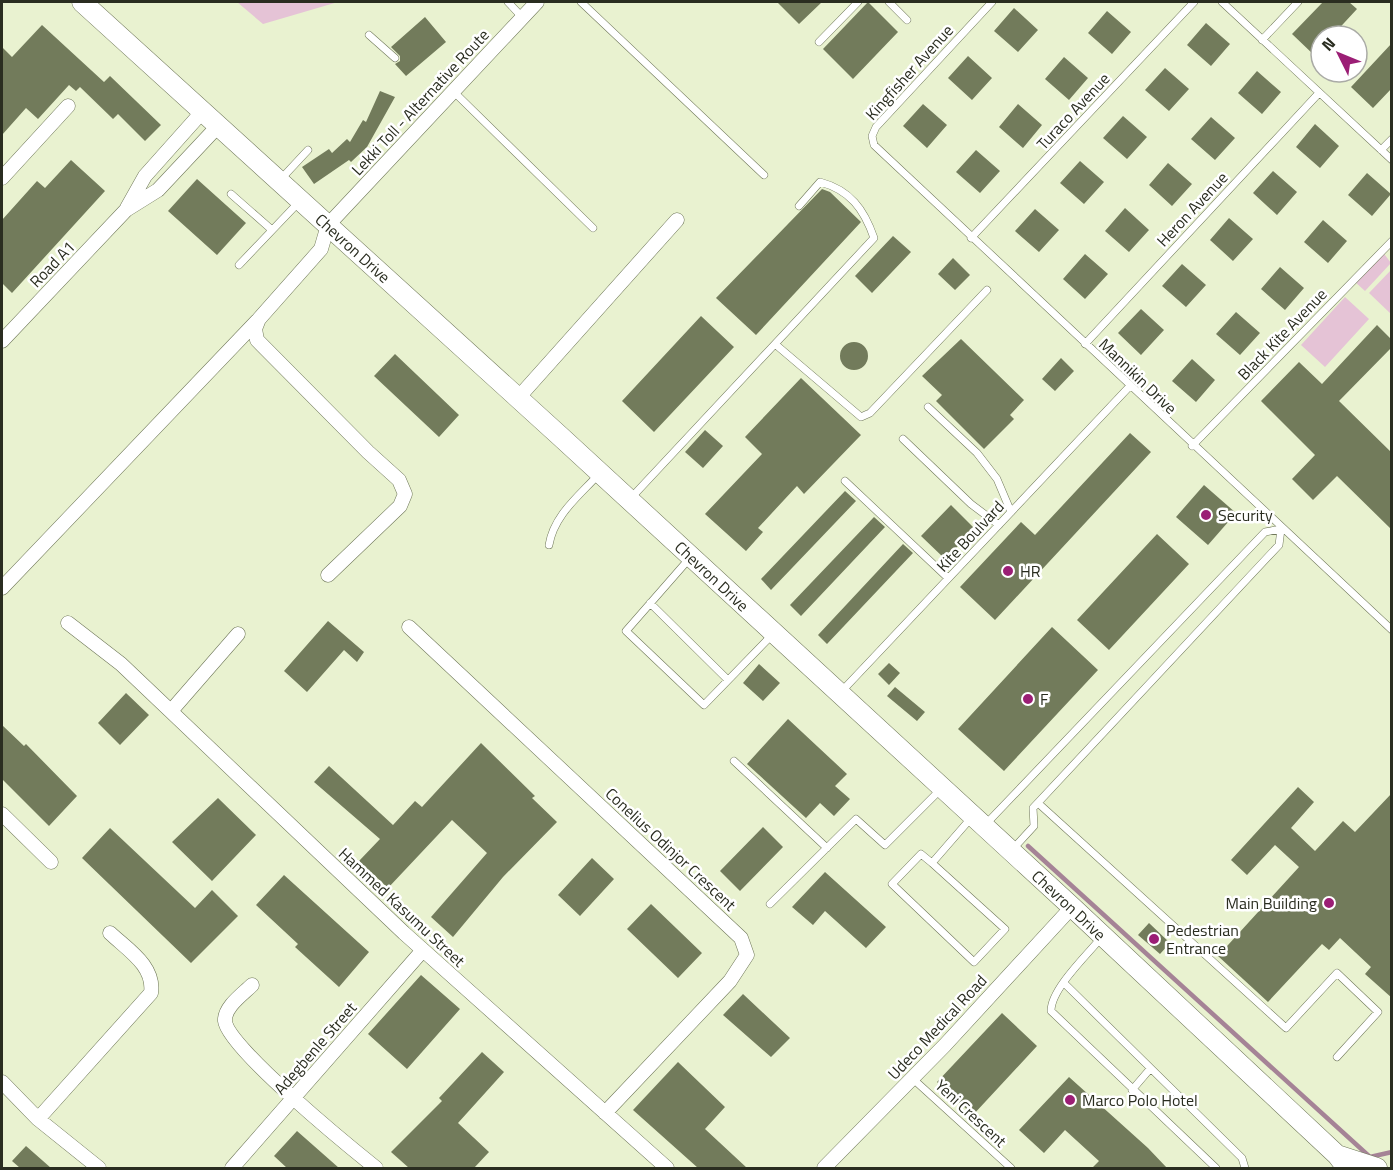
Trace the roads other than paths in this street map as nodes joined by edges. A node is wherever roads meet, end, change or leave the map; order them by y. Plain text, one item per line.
1 (82, 2) edge
2 (508, 2) edge
3 (537, 2) edge
4 (581, 2) edge
5 (858, 2) edge
6 (889, 2) edge
7 (992, 2) edge
8 (1194, 2) edge
9 (1222, 2) edge
10 (1298, 2) edge
11 (522, 17) junction
12 (907, 20) dead end
13 (369, 35) dead end
14 (1262, 40) junction
15 (819, 42) dead end
16 (395, 58) dead end
17 (453, 91) junction
18 (1319, 93) junction
19 (68, 106) dead end
20 (203, 111) junction
21 (218, 126) junction
22 (872, 136) joint
23 (1392, 139) edge
24 (308, 150) dead end
25 (1381, 150) junction
26 (1392, 160) edge
27 (764, 175) dead end
28 (2, 178) edge
29 (279, 181) junction
30 (231, 194) dead end
31 (300, 200) junction
32 (799, 206) dead end
33 (126, 210) junction
34 (677, 220) dead end
35 (328, 225) junction
36 (593, 228) dead end
37 (272, 230) junction
38 (971, 238) junction
39 (1392, 241) edge
40 (239, 265) dead end
41 (987, 290) dead end
42 (259, 320) junction
43 (2, 341) edge
44 (775, 344) junction
45 (1085, 344) junction
46 (1129, 387) junction
47 (518, 398) junction
48 (928, 407) dead end
49 (903, 439) dead end
50 (1192, 446) junction
51 (600, 473) junction
52 (845, 481) dead end
53 (629, 500) junction
54 (1011, 512) junction
55 (999, 525) junction
56 (1281, 529) junction
57 (549, 545) dead end
58 (691, 557) junction
59 (328, 575) dead end
60 (948, 578) junction
61 (2, 588) edge
62 (650, 603) junction
63 (68, 622) dead end
64 (409, 627) dead end
65 (1392, 630) edge
66 (774, 633) junction
67 (238, 634) dead end
68 (728, 680) junction
69 (840, 694) junction
70 (171, 711) junction
71 (734, 761) dead end
72 (942, 788) junction
73 (1038, 803) junction
74 (2, 814) edge
75 (978, 822) junction
76 (827, 848) junction
77 (1011, 852) junction
78 (51, 862) dead end
79 (932, 863) junction
80 (770, 904) dead end
81 (1072, 907) junction
82 (110, 933) dead end
83 (1103, 936) junction
84 (423, 950) junction
85 (1064, 983) junction
86 (252, 985) dead end
87 (1337, 1057) dead end
88 (1150, 1069) junction
89 (912, 1078) junction
90 (2, 1082) edge
91 (1132, 1090) junction
92 (293, 1097) junction
93 (605, 1113) junction
94 (38, 1119) junction
95 (1342, 1162) edge
96 (99, 1168) edge
97 (232, 1168) edge
98 (376, 1168) edge
99 (667, 1168) edge
100 (824, 1168) edge
101 (1011, 1168) edge
102 (1216, 1168) edge
103 (1245, 1168) edge
104 (1377, 1168) edge

1 - 20 main road, Chevron Drive
2 - 11 lane
3 - 11 street, Lekki Toll - Alternative Route
4 - 27 lane
5 - 15 lane
6 - 12 lane
7 - 22 lane, Kingfisher Avenue
8 - 38 lane, Turaco Avenue
9 - 14 lane
10 - 14 lane
11 - 17 street, Lekki Toll - Alternative Route
13 - 16 lane
14 - 18 lane
17 - 35 street, Lekki Toll - Alternative Route
17 - 36 lane
18 - 25 lane
18 - 45 lane, Heron Avenue
19 - 28 street
20 - 21 main road, Chevron Drive
20 - 33 street
21 - 29 main road, Chevron Drive
21 - 33 street
22 - 38 lane, Mannikin Drive
23 - 25 lane
24 - 29 lane
25 - 26 lane
29 - 31 main road, Chevron Drive
30 - 37 lane
31 - 35 main road, Chevron Drive
31 - 37 lane
32 - 44 lane
33 - 43 street, Road A1
34 - 47 street
35 - 42 street
35 - 47 main road, Chevron Drive
37 - 40 lane
38 - 45 lane, Mannikin Drive
39 - 50 lane, Black Kite Avenue
41 - 44 lane
42 - 59 street
42 - 61 street
44 - 53 lane
45 - 46 lane, Mannikin Drive
46 - 50 lane, Mannikin Drive
46 - 54 lane, Kite Boulvard
47 - 51 main road, Chevron Drive
48 - 54 lane
49 - 55 lane
50 - 56 lane, Mannikin Drive
51 - 53 main road, Chevron Drive
51 - 57 lane
52 - 60 lane
53 - 58 main road, Chevron Drive
54 - 55 lane, Kite Boulvard
55 - 60 lane, Kite Boulvard
56 - 65 lane, Mannikin Drive
56 - 73 lane
56 - 75 lane
58 - 62 lane
58 - 66 main road, Chevron Drive
60 - 69 lane, Kite Boulvard
62 - 68 lane
62 - 68 lane
63 - 70 street, Hammed Kasumu Street
64 - 93 street, Conelius Odinjor Crescent
66 - 68 lane
66 - 69 main road, Chevron Drive
67 - 70 street
69 - 72 main road, Chevron Drive
70 - 84 street, Hammed Kasumu Street
71 - 76 lane
72 - 75 main road, Chevron Drive
72 - 76 lane
73 - 77 lane
73 - 87 lane
74 - 78 street
75 - 77 main road, Chevron Drive
75 - 79 lane
76 - 80 lane
77 - 81 main road, Chevron Drive
79 - 79 lane
81 - 83 main road, Chevron Drive
81 - 89 street, Udeco Medical Road
82 - 94 street
83 - 85 lane
83 - 95 main road, Chevron Drive
84 - 92 street, Adegbenle Street
84 - 93 street, Hammed Kasumu Street
85 - 88 lane
85 - 91 lane
86 - 92 street
88 - 91 lane
88 - 103 lane
89 - 100 street, Udeco Medical Road
89 - 101 lane, Yeni Crescent
90 - 94 street
91 - 102 lane
92 - 97 street, Adegbenle Street
92 - 98 street
93 - 99 street, Hammed Kasumu Street
94 - 96 street
95 - 104 main road, Chevron Drive

